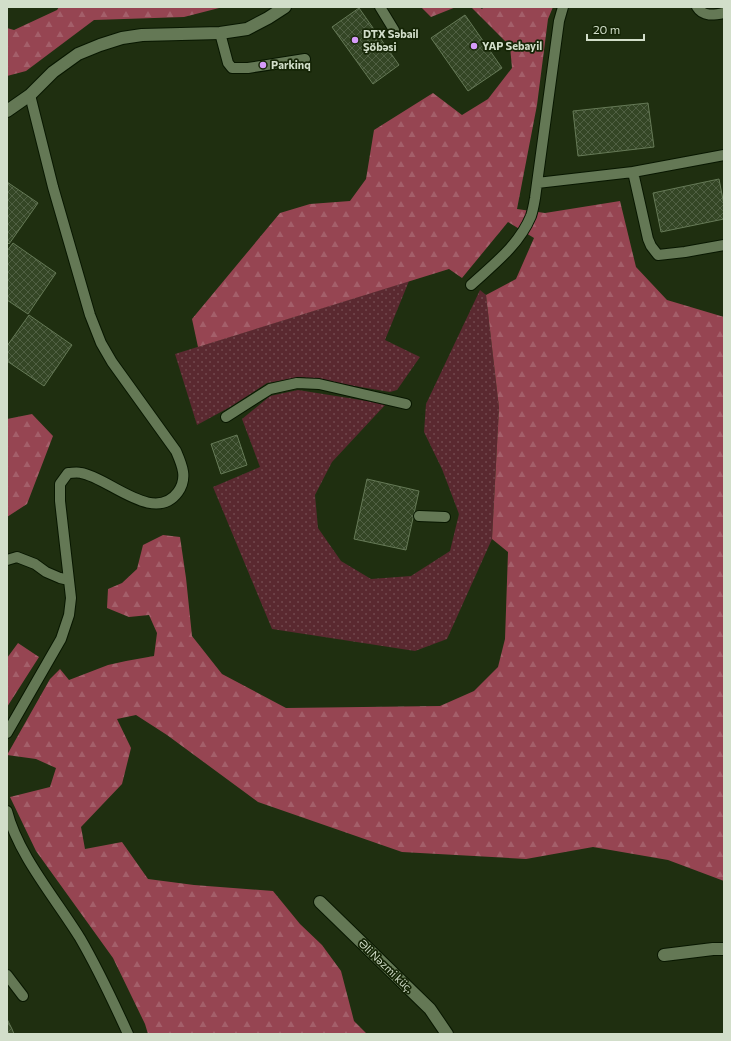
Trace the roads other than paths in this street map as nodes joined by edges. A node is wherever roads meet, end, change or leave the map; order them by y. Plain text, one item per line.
1 (285, 7) edge
2 (380, 7) edge
3 (563, 7) edge
4 (697, 7) edge
5 (724, 13) edge
6 (394, 30) dead end
7 (220, 33) junction
8 (305, 59) dead end
9 (30, 95) junction
10 (7, 111) edge
11 (724, 155) edge
12 (633, 172) junction
13 (537, 183) junction
14 (724, 245) edge
15 (472, 285) dead end
16 (406, 404) dead end
17 (226, 417) dead end
18 (419, 516) dead end
19 (445, 517) dead end
20 (7, 560) edge
21 (69, 580) junction
22 (7, 733) edge
23 (7, 811) edge
24 (320, 902) dead end
25 (724, 949) edge
26 (664, 955) dead end
27 (7, 975) edge
28 (23, 996) dead end
29 (128, 1034) edge
30 (447, 1034) edge

1 - 7 street
2 - 6 lane
3 - 13 lane
4 - 5 lane
7 - 8 lane
7 - 9 street
9 - 10 street
9 - 21 lane
11 - 12 lane
12 - 13 lane
12 - 14 lane
13 - 15 lane
16 - 17 lane
18 - 19 lane
20 - 21 lane
21 - 22 lane
23 - 29 lane
24 - 30 street, Əli Nəzmi küç.
25 - 26 street
27 - 28 lane

